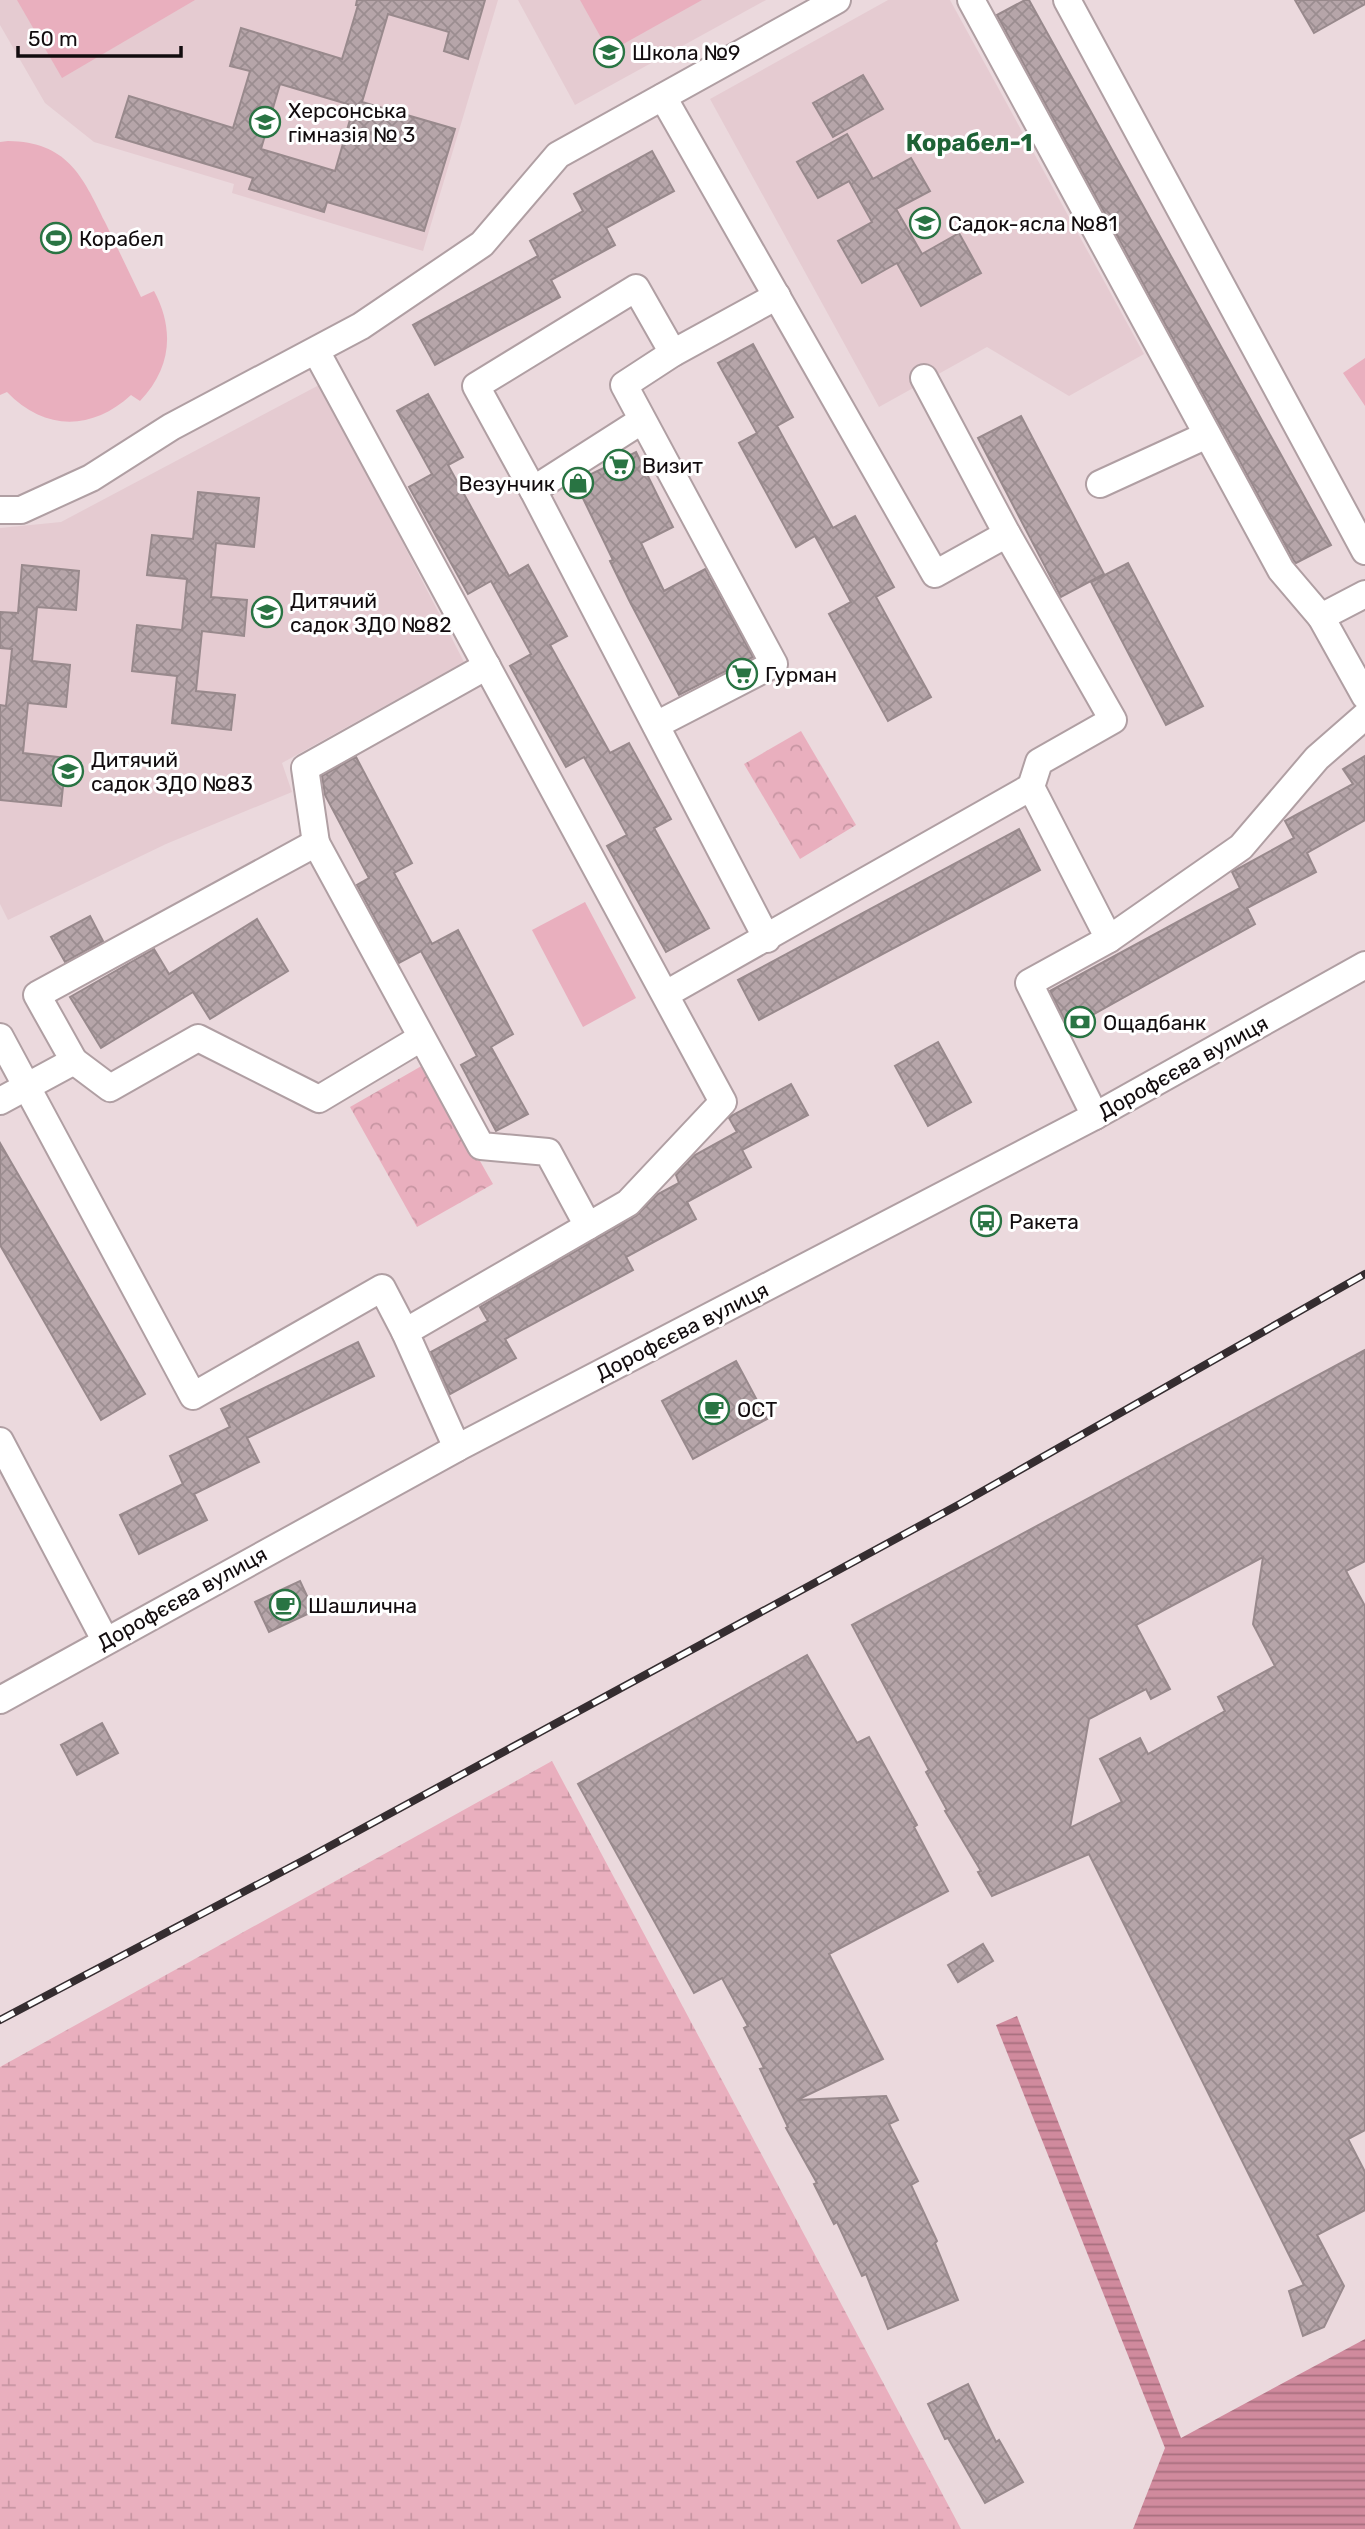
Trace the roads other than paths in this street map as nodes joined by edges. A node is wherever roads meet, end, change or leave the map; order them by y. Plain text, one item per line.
1 (838, 0) edge
2 (971, 0) edge
3 (1067, 0) edge
4 (663, 97) junction
5 (777, 296) junction
6 (316, 351) junction
7 (673, 353) junction
8 (924, 378) dead end
9 (641, 421) junction
10 (1208, 435) junction
11 (1100, 484) dead end
12 (533, 490) junction
13 (0, 510) edge
14 (1007, 534) junction
15 (1365, 551) edge
16 (1365, 594) edge
17 (1321, 617) junction
18 (487, 666) junction
19 (1365, 696) edge
20 (1365, 716) edge
21 (656, 725) junction
22 (1031, 787) junction
23 (316, 843) junction
24 (767, 939) junction
25 (1109, 939) junction
26 (1365, 965) edge
27 (666, 994) junction
28 (0, 1037) edge
29 (421, 1038) junction
30 (74, 1061) junction
31 (26, 1086) junction
32 (0, 1101) edge
33 (1095, 1116) junction
34 (588, 1226) junction
35 (405, 1332) junction
36 (0, 1441) edge
37 (457, 1447) junction
38 (105, 1640) junction
39 (0, 1700) edge

1 - 4 street
2 - 10 street
3 - 15 street
4 - 5 street
4 - 6 street
5 - 7 street
5 - 14 street
6 - 13 street
6 - 18 street
7 - 9 street
7 - 12 street
8 - 14 street
9 - 12 street
9 - 21 street
10 - 11 street
10 - 17 street
12 - 21 street
14 - 22 street
16 - 17 street
17 - 19 street
18 - 23 street
18 - 27 street
20 - 25 street
21 - 24 street
22 - 24 street
22 - 25 street
23 - 29 street
23 - 30 street
24 - 27 street
25 - 33 street
26 - 33 street, Дорофєєва вулиця
27 - 34 street
28 - 31 street
29 - 30 street
29 - 34 street
30 - 31 street
31 - 32 street
31 - 35 street
33 - 37 street, Дорофєєва вулиця
34 - 35 street
35 - 37 street
36 - 38 street
37 - 38 street, Дорофєєва вулиця
38 - 39 street, Дорофєєва вулиця

